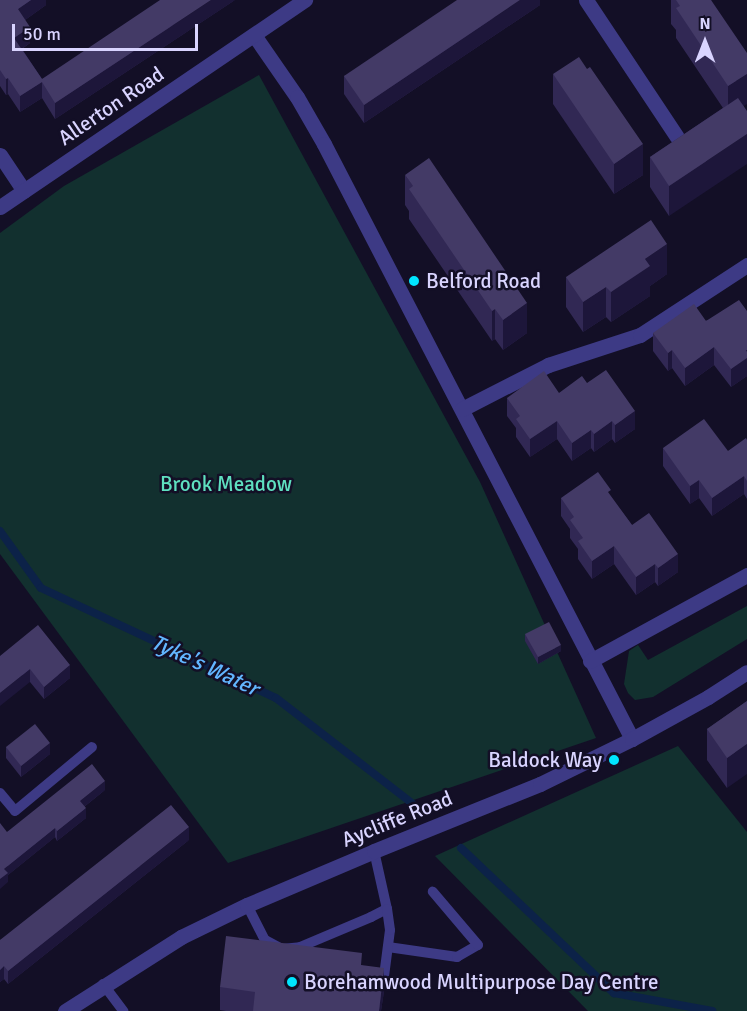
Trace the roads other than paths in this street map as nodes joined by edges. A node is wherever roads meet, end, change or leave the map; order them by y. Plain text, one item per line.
1 (305, 0) edge
2 (586, 0) edge
3 (254, 35) junction
4 (677, 137) edge
5 (0, 155) edge
6 (24, 191) junction
7 (0, 207) edge
8 (747, 265) edge
9 (462, 409) junction
10 (747, 575) edge
11 (590, 661) junction
12 (747, 672) edge
13 (632, 739) junction
14 (92, 747) dead end
15 (0, 793) edge
16 (374, 850) junction
17 (433, 892) dead end
18 (247, 905) junction
19 (387, 909) junction
20 (388, 947) junction
21 (103, 984) junction
22 (383, 984) edge
23 (65, 1011) edge
24 (123, 1011) edge

1 - 3 street, Allerton Road
2 - 4 street
3 - 6 street, Allerton Road
3 - 9 street
5 - 6 street
6 - 7 street, Allerton Road
8 - 9 street
9 - 11 street
10 - 11 street
11 - 13 street
12 - 13 street, Aycliffe Road
13 - 16 street, Aycliffe Road
14 - 15 lane
16 - 18 street, Aycliffe Road
16 - 19 lane
17 - 20 lane
18 - 19 lane
18 - 21 street, Aycliffe Road
19 - 20 lane
20 - 22 lane
21 - 23 street, Aycliffe Road
21 - 24 lane

